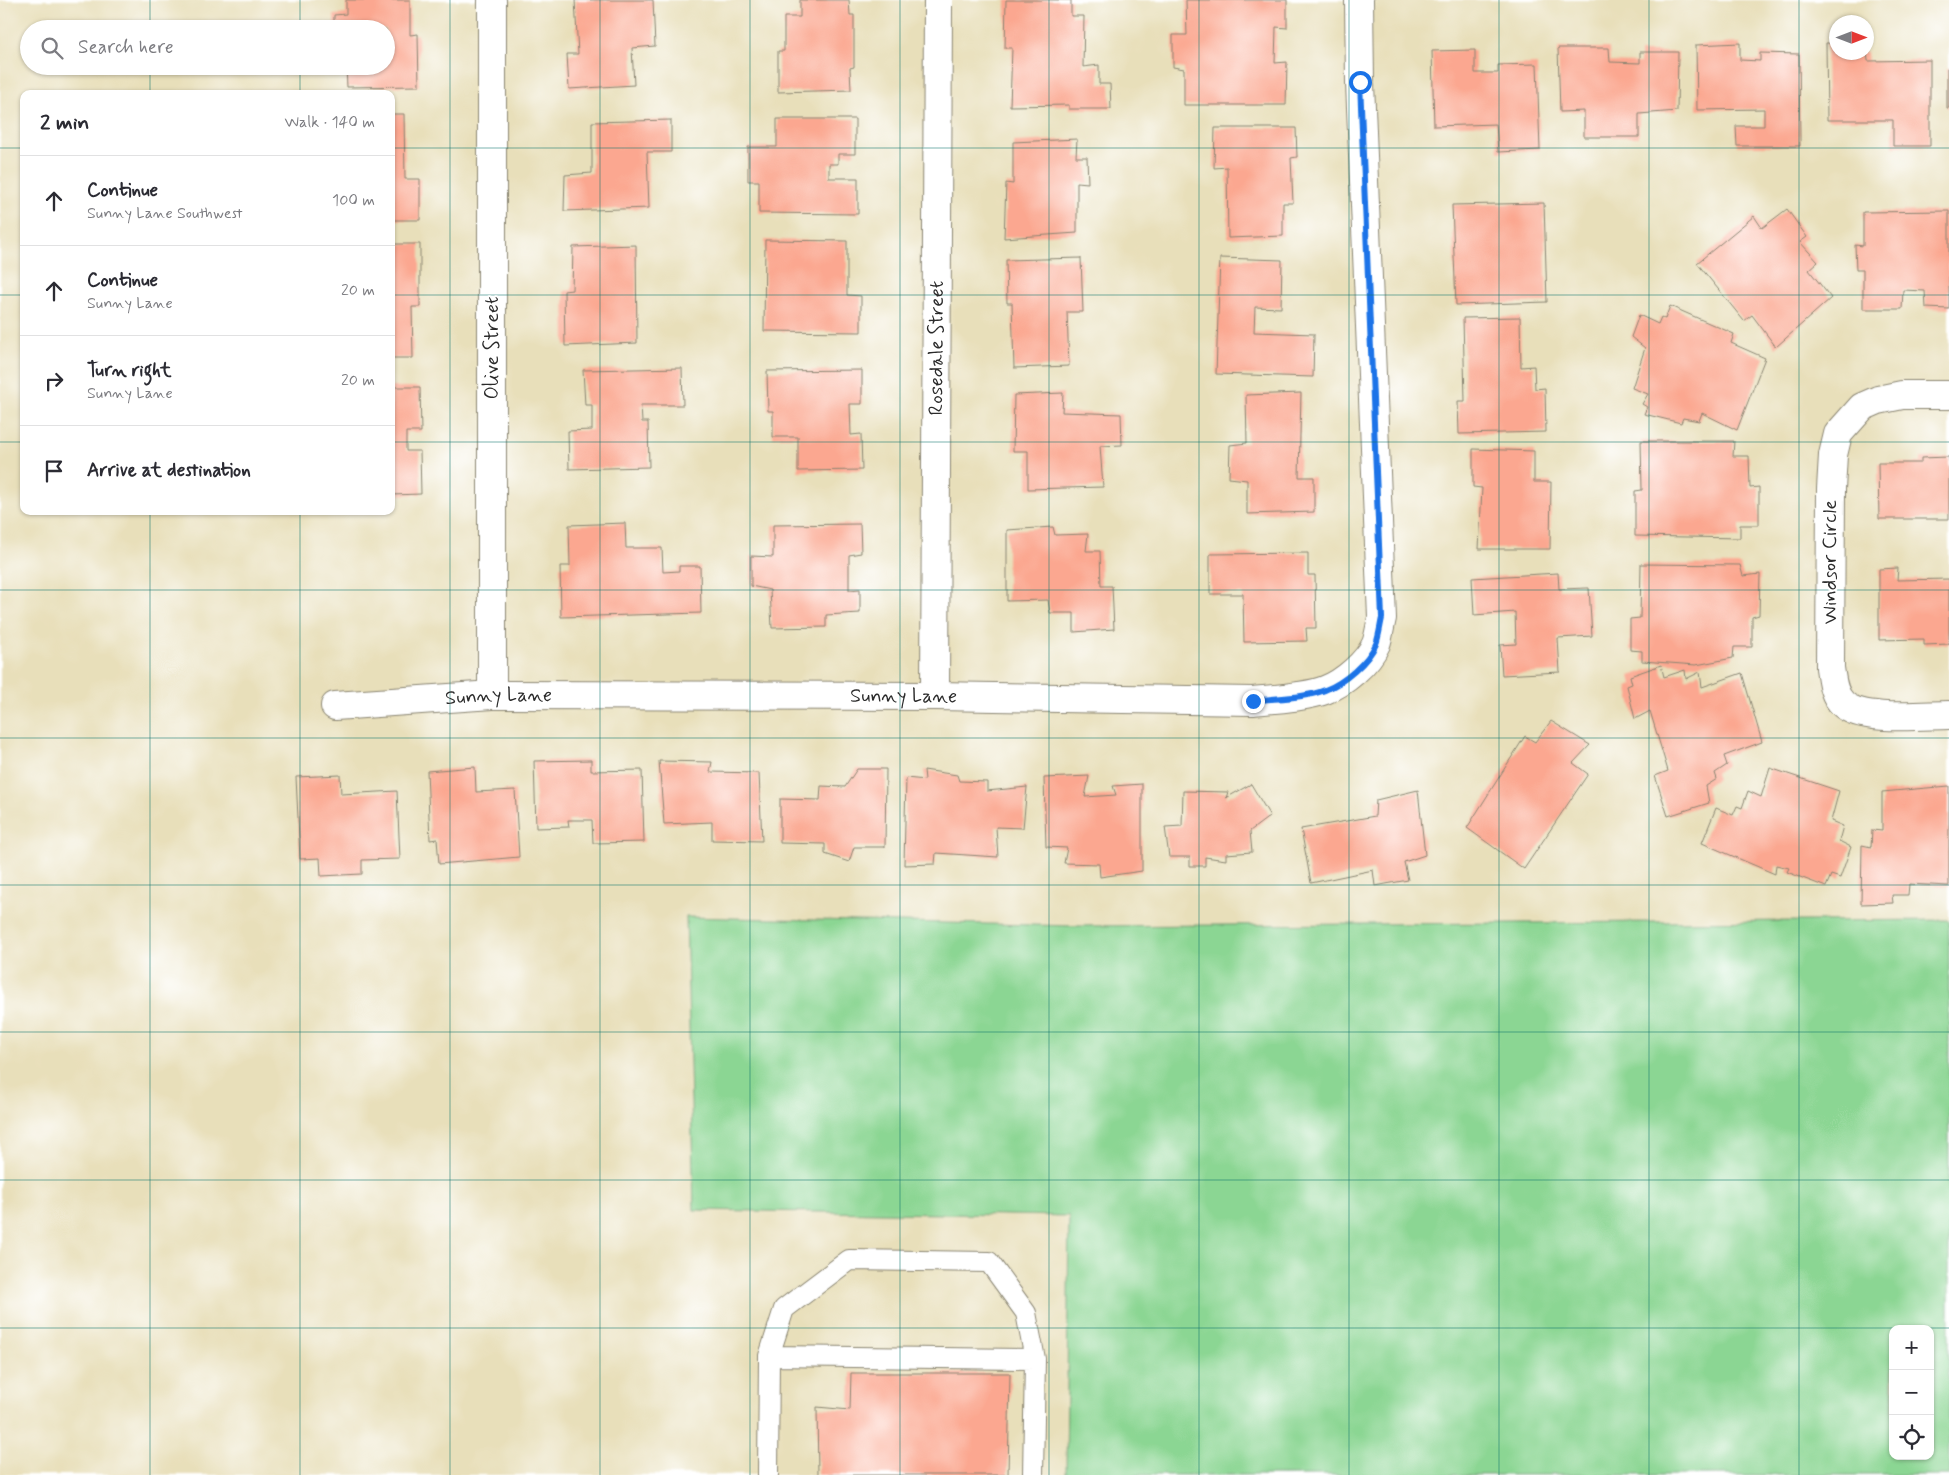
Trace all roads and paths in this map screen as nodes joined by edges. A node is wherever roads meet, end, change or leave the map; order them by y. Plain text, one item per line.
1 (492, 0) edge
2 (938, 0) edge
3 (1359, 0) edge
4 (1949, 395) edge
5 (492, 695) junction
6 (935, 696) junction
7 (335, 706) dead end
8 (1949, 715) edge
9 (769, 1356) junction
10 (1035, 1358) junction
11 (768, 1475) edge
12 (1033, 1475) edge

1 - 5 street, Olive Street
2 - 6 street, Rosedale Street
3 - 6 street, Sunny Lane
4 - 8 street, Windsor Circle
5 - 6 street, Sunny Lane
5 - 7 street, Sunny Lane
9 - 10 lane
9 - 10 lane
9 - 11 lane
10 - 12 lane

